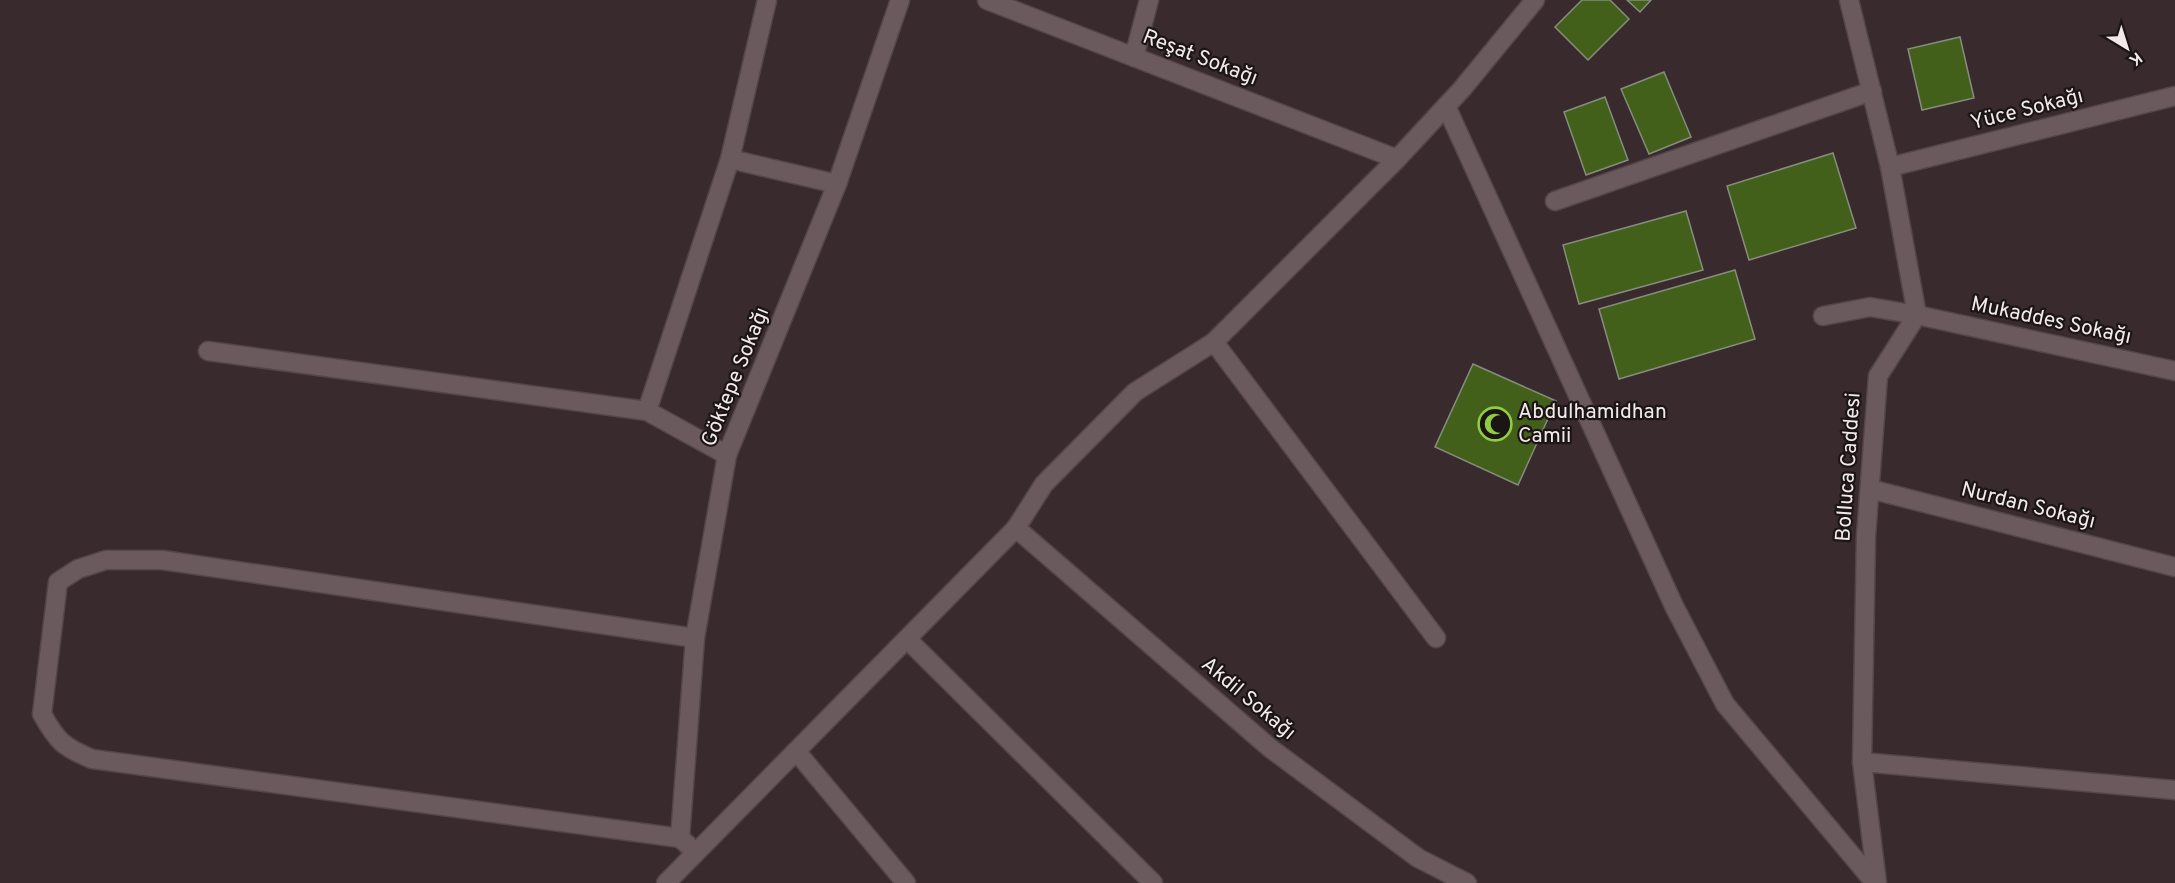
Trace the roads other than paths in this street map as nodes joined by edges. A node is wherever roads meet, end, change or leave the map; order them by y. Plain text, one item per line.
1 (767, 0) edge
2 (900, 0) edge
3 (987, 0) edge
4 (1149, 0) edge
5 (1535, 0) edge
6 (1849, 0) edge
7 (1134, 57) junction
8 (1872, 91) junction
9 (2175, 96) edge
10 (1446, 106) junction
11 (730, 159) junction
12 (1397, 159) junction
13 (1890, 167) junction
14 (837, 184) junction
15 (1555, 201) dead end
16 (1917, 315) junction
17 (1823, 316) dead end
18 (1214, 342) junction
19 (208, 351) dead end
20 (2175, 371) edge
21 (647, 411) junction
22 (727, 455) junction
23 (1870, 489) junction
24 (1016, 528) junction
25 (2175, 567) edge
26 (695, 638) junction
27 (1436, 638) dead end
28 (906, 639) junction
29 (796, 751) junction
30 (1862, 762) junction
31 (2175, 790) edge
32 (680, 838) junction
33 (695, 853) junction
34 (666, 883) edge
35 (906, 883) edge
36 (1153, 883) edge
37 (1467, 883) edge
38 (1876, 883) edge

1 - 11 street
2 - 14 street, Göktepe Sokağı
3 - 7 street, Reşat Sokağı
4 - 7 street
5 - 10 street
6 - 8 street
7 - 12 street, Reşat Sokağı
8 - 13 street
8 - 15 street
9 - 13 street, Yüce Sokağı
10 - 12 street
10 - 38 street
11 - 14 street
11 - 21 street
12 - 18 street
13 - 16 street
14 - 22 street, Göktepe Sokağı
16 - 17 street, Mukaddes Sokağı
16 - 20 street, Mukaddes Sokağı
16 - 23 street, Bolluca Caddesi
18 - 24 street
18 - 27 street
19 - 21 street
21 - 22 street
22 - 26 street, Göktepe Sokağı
23 - 25 street, Nurdan Sokağı
23 - 30 street, Bolluca Caddesi
24 - 28 street
24 - 37 street, Akdil Sokağı
26 - 32 street, Göktepe Sokağı
26 - 32 street
28 - 29 street
28 - 36 street
29 - 33 street
29 - 35 street
30 - 31 street
30 - 38 street, Bolluca Caddesi
32 - 33 street
33 - 34 street

